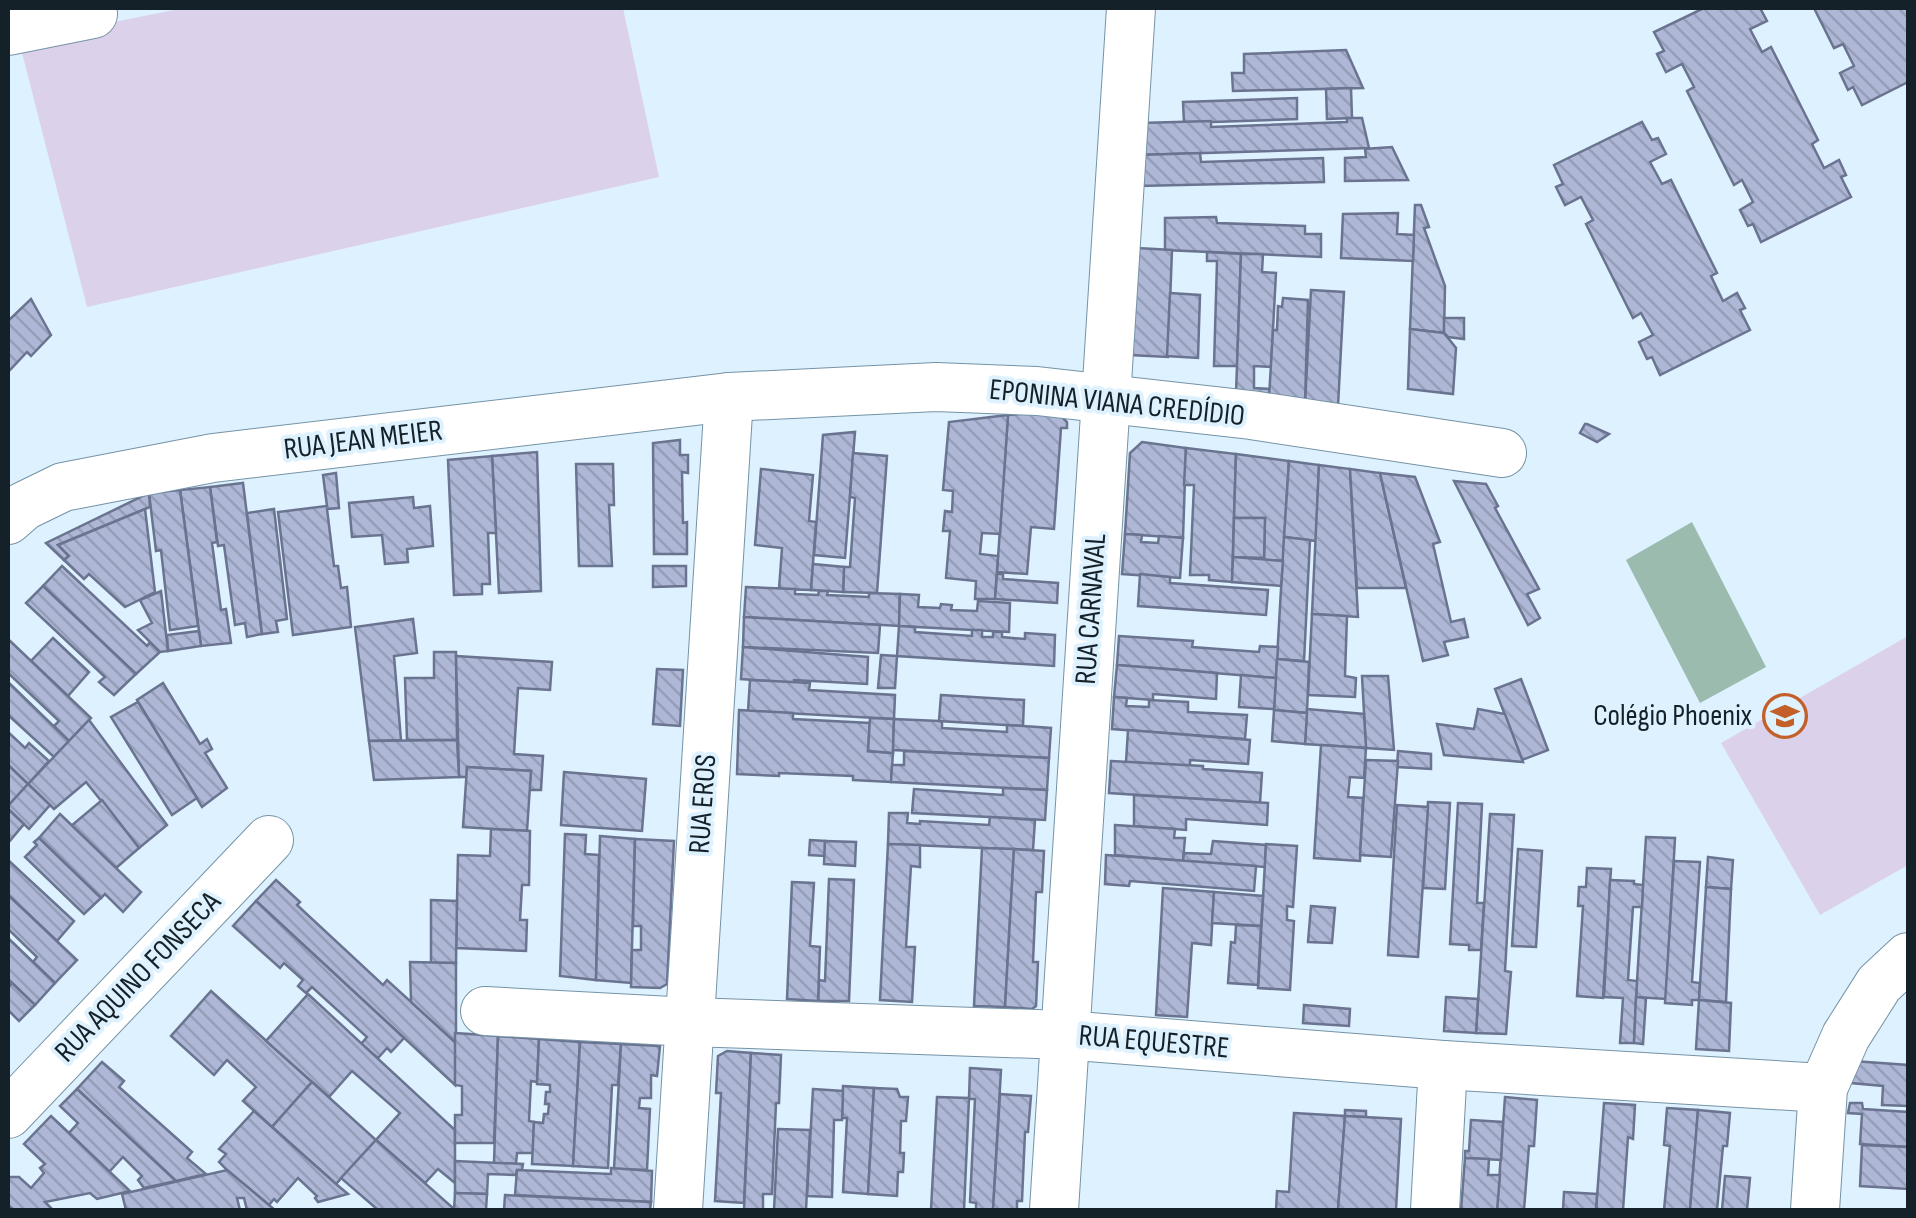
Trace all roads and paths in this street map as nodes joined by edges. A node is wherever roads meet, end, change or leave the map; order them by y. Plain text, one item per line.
1 (1131, 8) edge
2 (93, 14) dead end
3 (8, 31) edge
4 (729, 397) junction
5 (1105, 399) junction
6 (1502, 452) dead end
7 (8, 520) edge
8 (269, 840) dead end
9 (1908, 957) edge
10 (485, 1010) dead end
11 (690, 1022) junction
12 (1064, 1035) junction
13 (1443, 1065) junction
14 (1823, 1088) junction
15 (8, 1114) edge
16 (678, 1210) edge
17 (1054, 1210) edge
18 (1435, 1210) edge
19 (1814, 1210) edge

1 - 5 street, RUA CARNAVAL
2 - 3 street
4 - 5 street, EPONINA VIANA CREDÍDIO
4 - 7 street, RUA JEAN MEIER
4 - 11 street, RUA EROS
5 - 6 street, EPONINA VIANA CREDÍDIO
5 - 12 street, RUA CARNAVAL
8 - 15 street, RUA AQUINO FONSECA
9 - 14 street
10 - 11 street, RUA EQUESTRE
11 - 12 street, RUA EQUESTRE
11 - 16 street, RUA EROS
12 - 13 street, RUA EQUESTRE
12 - 17 street, RUA CARNAVAL
13 - 14 street, RUA EQUESTRE
13 - 18 street
14 - 19 street

